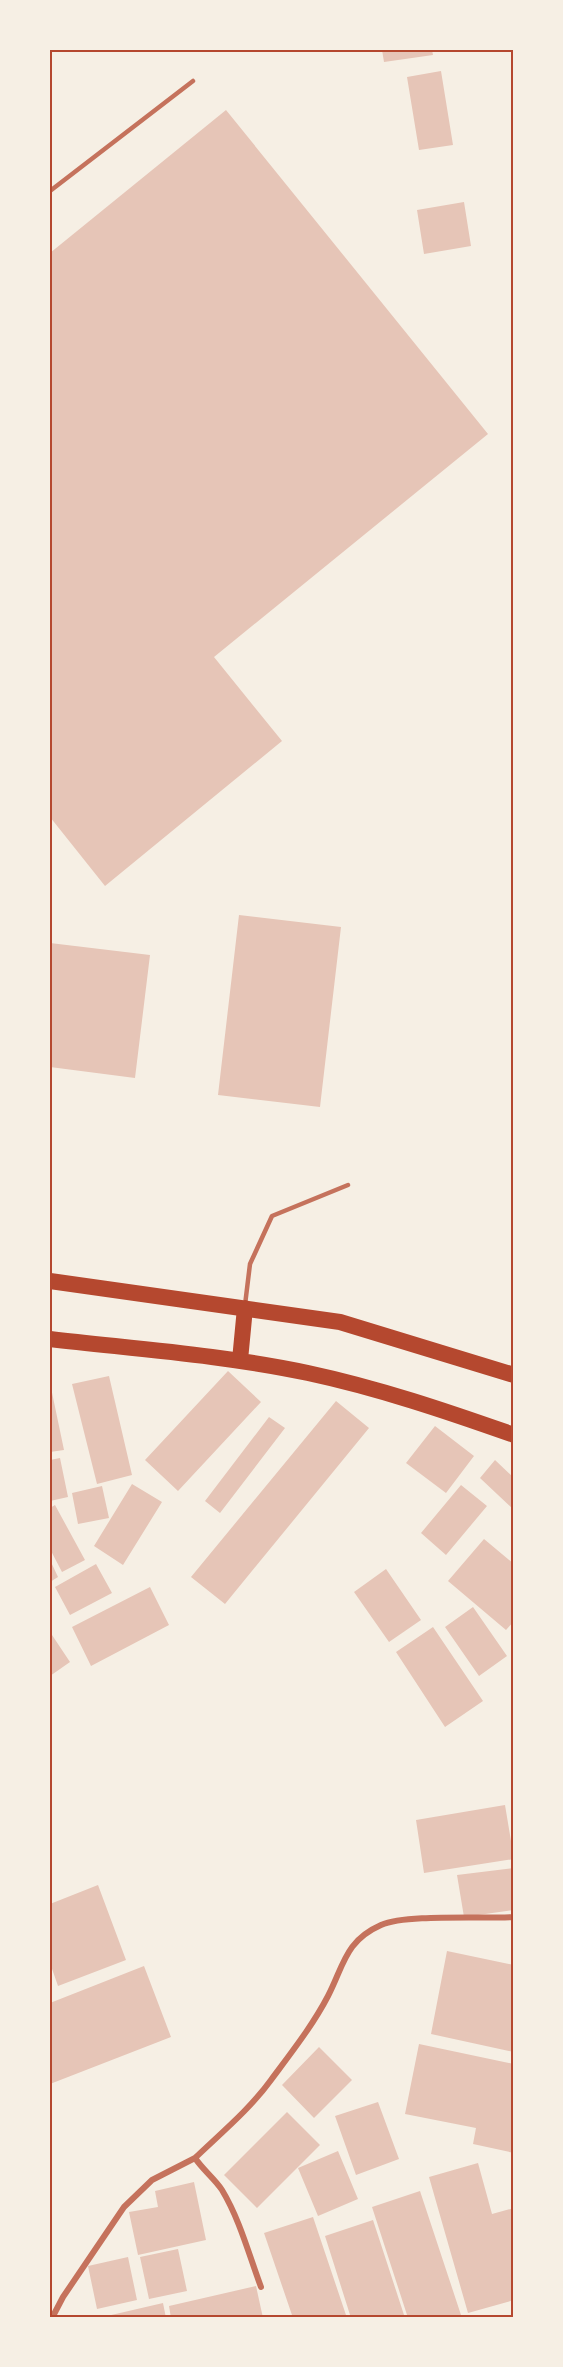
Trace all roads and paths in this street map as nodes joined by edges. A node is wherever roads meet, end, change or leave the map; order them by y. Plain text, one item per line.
1 (194, 81) dead end
2 (50, 191) edge
3 (348, 1185) dead end
4 (50, 1281) edge
5 (245, 1308) junction
6 (50, 1339) edge
7 (240, 1360) junction
8 (513, 1375) edge
9 (513, 1435) edge
10 (513, 1917) edge
11 (195, 2158) junction
12 (261, 2287) dead end
13 (52, 2318) edge

1 - 2 lane
3 - 5 lane
4 - 5 highway
5 - 7 highway
5 - 8 highway
6 - 7 highway
7 - 9 highway
10 - 11 street
11 - 12 street
11 - 13 street

